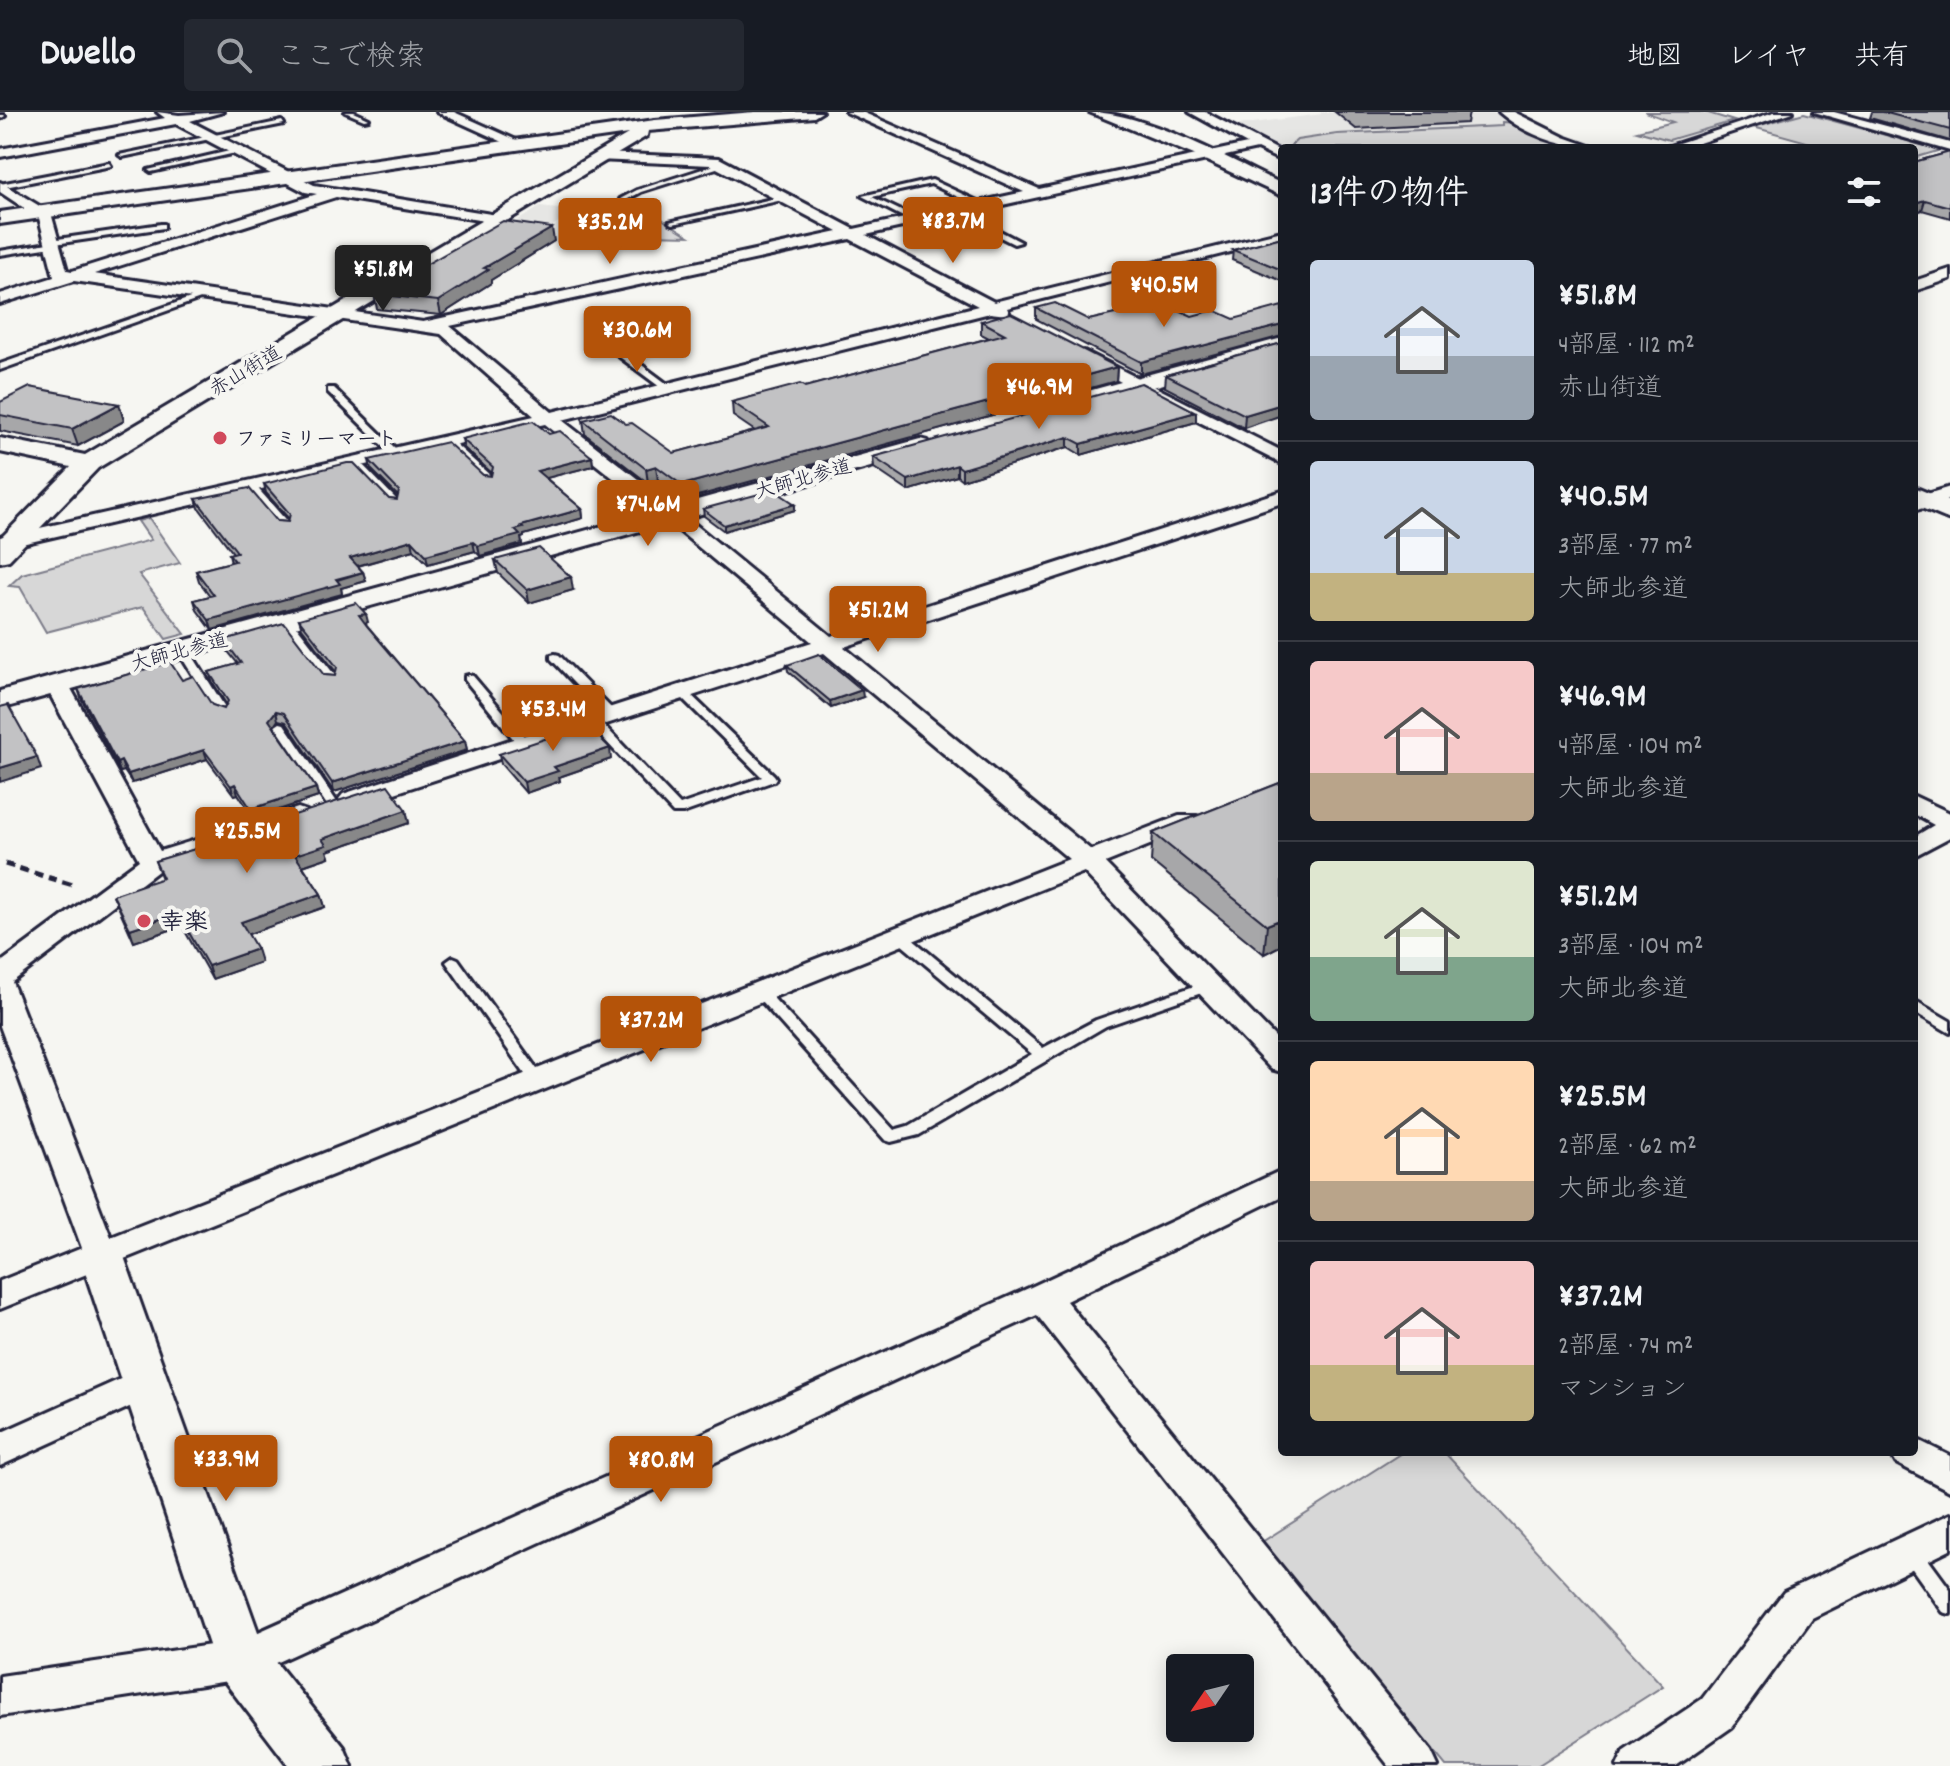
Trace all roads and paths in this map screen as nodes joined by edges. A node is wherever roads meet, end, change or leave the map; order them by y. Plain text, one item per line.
1 (163, 112) edge
2 (217, 112) edge
3 (348, 112) edge
4 (443, 112) edge
5 (676, 112) edge
6 (814, 112) edge
7 (852, 112) edge
8 (1097, 112) edge
9 (1195, 112) edge
10 (1505, 112) edge
11 (1787, 112) edge
12 (1820, 112) edge
13 (366, 119) dead end
14 (178, 120) junction
15 (282, 123) dead end
16 (655, 125) junction
17 (212, 137) junction
18 (519, 144) junction
19 (1574, 144) edge
20 (1683, 144) edge
21 (1260, 145) junction
22 (1950, 147) edge
23 (238, 151) junction
24 (0, 153) edge
25 (1950, 154) edge
26 (122, 155) dead end
27 (1278, 155) edge
28 (1207, 156) junction
29 (602, 157) junction
30 (1926, 161) edge
31 (109, 165) dead end
32 (721, 165) junction
33 (151, 170) dead end
34 (287, 177) junction
35 (0, 186) edge
36 (1278, 189) edge
37 (1037, 193) junction
38 (332, 194) junction
39 (785, 198) junction
40 (624, 199) dead end
41 (982, 205) junction
42 (955, 211) junction
43 (42, 212) junction
44 (0, 218) edge
45 (497, 219) junction
46 (913, 220) junction
47 (673, 222) dead end
48 (161, 226) dead end
49 (851, 233) junction
50 (1278, 236) edge
51 (1017, 242) dead end
52 (52, 244) junction
53 (0, 253) edge
54 (1927, 265) dead end
55 (1950, 273) edge
56 (73, 276) junction
57 (1918, 285) edge
58 (205, 296) junction
59 (0, 299) edge
60 (993, 308) junction
61 (337, 315) junction
62 (1013, 319) edge
63 (423, 327) junction
64 (1278, 345) edge
65 (1065, 346) edge
66 (620, 353) dead end
67 (0, 367) edge
68 (1139, 384) junction
69 (667, 388) junction
70 (331, 390) dead end
71 (1078, 401) edge
72 (548, 418) junction
73 (943, 439) edge
74 (447, 441) junction
75 (0, 445) edge
76 (394, 452) junction
77 (1278, 456) edge
78 (354, 461) junction
79 (89, 463) junction
80 (490, 480) edge
81 (251, 486) junction
82 (1278, 498) edge
83 (396, 504) edge
84 (672, 515) junction
85 (286, 527) edge
86 (6, 545) edge
87 (287, 621) junction
88 (831, 645) junction
89 (183, 650) junction
90 (555, 657) dead end
91 (469, 678) dead end
92 (333, 680) edge
93 (57, 685) junction
94 (683, 693) junction
95 (0, 700) edge
96 (222, 712) edge
97 (603, 719) junction
98 (280, 727) edge
99 (524, 744) junction
100 (333, 805) junction
101 (1918, 806) edge
102 (1213, 811) edge
103 (1950, 825) edge
104 (1918, 845) edge
105 (1088, 861) junction
106 (153, 862) junction
107 (5, 864) dead end
108 (106, 895) junction
109 (900, 936) junction
110 (453, 962) dead end
111 (0, 977) edge
112 (1208, 986) junction
113 (0, 987) edge
114 (760, 992) junction
115 (1918, 1008) edge
116 (1950, 1028) edge
117 (1042, 1055) junction
118 (1278, 1058) edge
119 (537, 1080) junction
120 (1278, 1184) edge
121 (101, 1254) junction
122 (0, 1295) edge
123 (1043, 1297) junction
124 (145, 1383) junction
125 (0, 1450) edge
126 (1916, 1456) edge
127 (1950, 1475) edge
128 (1950, 1531) edge
129 (1910, 1550) junction
130 (1950, 1605) edge
131 (241, 1660) junction
132 (0, 1696) edge
133 (324, 1766) edge
134 (1416, 1766) edge
135 (1639, 1766) edge

1 - 14 street
2 - 14 street
3 - 13 lane
4 - 18 street
5 - 16 street, 赤山街道
6 - 16 street
7 - 37 street
8 - 28 street
9 - 21 street
10 - 19 street
11 - 20 street
12 - 22 street
14 - 17 street
14 - 24 street
15 - 17 lane
16 - 18 street
16 - 29 street, 赤山街道
17 - 23 street
17 - 26 lane
18 - 34 street
21 - 27 street
21 - 28 street
23 - 33 lane
23 - 34 street
25 - 30 street
28 - 36 street
28 - 37 street
29 - 32 street
29 - 45 street, 赤山街道
31 - 35 lane
32 - 39 street
32 - 40 lane
34 - 38 street
34 - 43 street
35 - 43 street
37 - 41 street
38 - 45 street
38 - 56 street
39 - 47 lane
39 - 49 street
41 - 42 street
41 - 46 lane
42 - 46 street
42 - 51 lane
43 - 44 street
43 - 52 street
45 - 61 street, 赤山街道
46 - 49 street
48 - 52 lane
49 - 60 street
49 - 63 street
50 - 60 street
52 - 53 lane
52 - 56 street
54 - 55 street
55 - 57 street
56 - 58 street
56 - 59 street
58 - 61 street
58 - 67 lane
60 - 62 street
60 - 69 street
61 - 63 street
61 - 79 street, 赤山街道
63 - 72 street
64 - 68 street
65 - 68 street
66 - 69 lane
68 - 71 street
68 - 77 street
69 - 72 street
70 - 76 lane
72 - 74 street
72 - 84 street
73 - 84 street, 大師北参道
74 - 76 street
74 - 80 lane
75 - 79 street
76 - 78 street
78 - 81 street
78 - 83 lane
79 - 86 street, 赤山街道
81 - 85 lane
81 - 86 street
82 - 88 street
84 - 87 street, 大師北参道
84 - 88 street
87 - 89 street, 大師北参道
87 - 92 lane
88 - 94 street
88 - 105 street
89 - 93 street, 大師北参道
89 - 96 lane
90 - 97 lane
91 - 99 lane
93 - 95 street, 大師北参道
93 - 106 street
94 - 97 street
94 - 97 lane
97 - 99 street
98 - 100 lane
99 - 100 street
100 - 106 street
101 - 103 street
102 - 105 street
103 - 104 street
105 - 109 street
105 - 112 street
106 - 108 street
107 - 108 path
108 - 111 street
109 - 114 street
109 - 117 lane
110 - 119 lane
112 - 117 lane
112 - 118 street
113 - 121 street
114 - 117 lane
114 - 119 street
115 - 116 lane
119 - 121 street
120 - 123 street
121 - 122 street
121 - 124 street
123 - 131 street
123 - 134 street
124 - 125 street
124 - 131 street
126 - 127 street
128 - 129 street
129 - 130 lane
129 - 135 street
131 - 132 street
131 - 133 street

